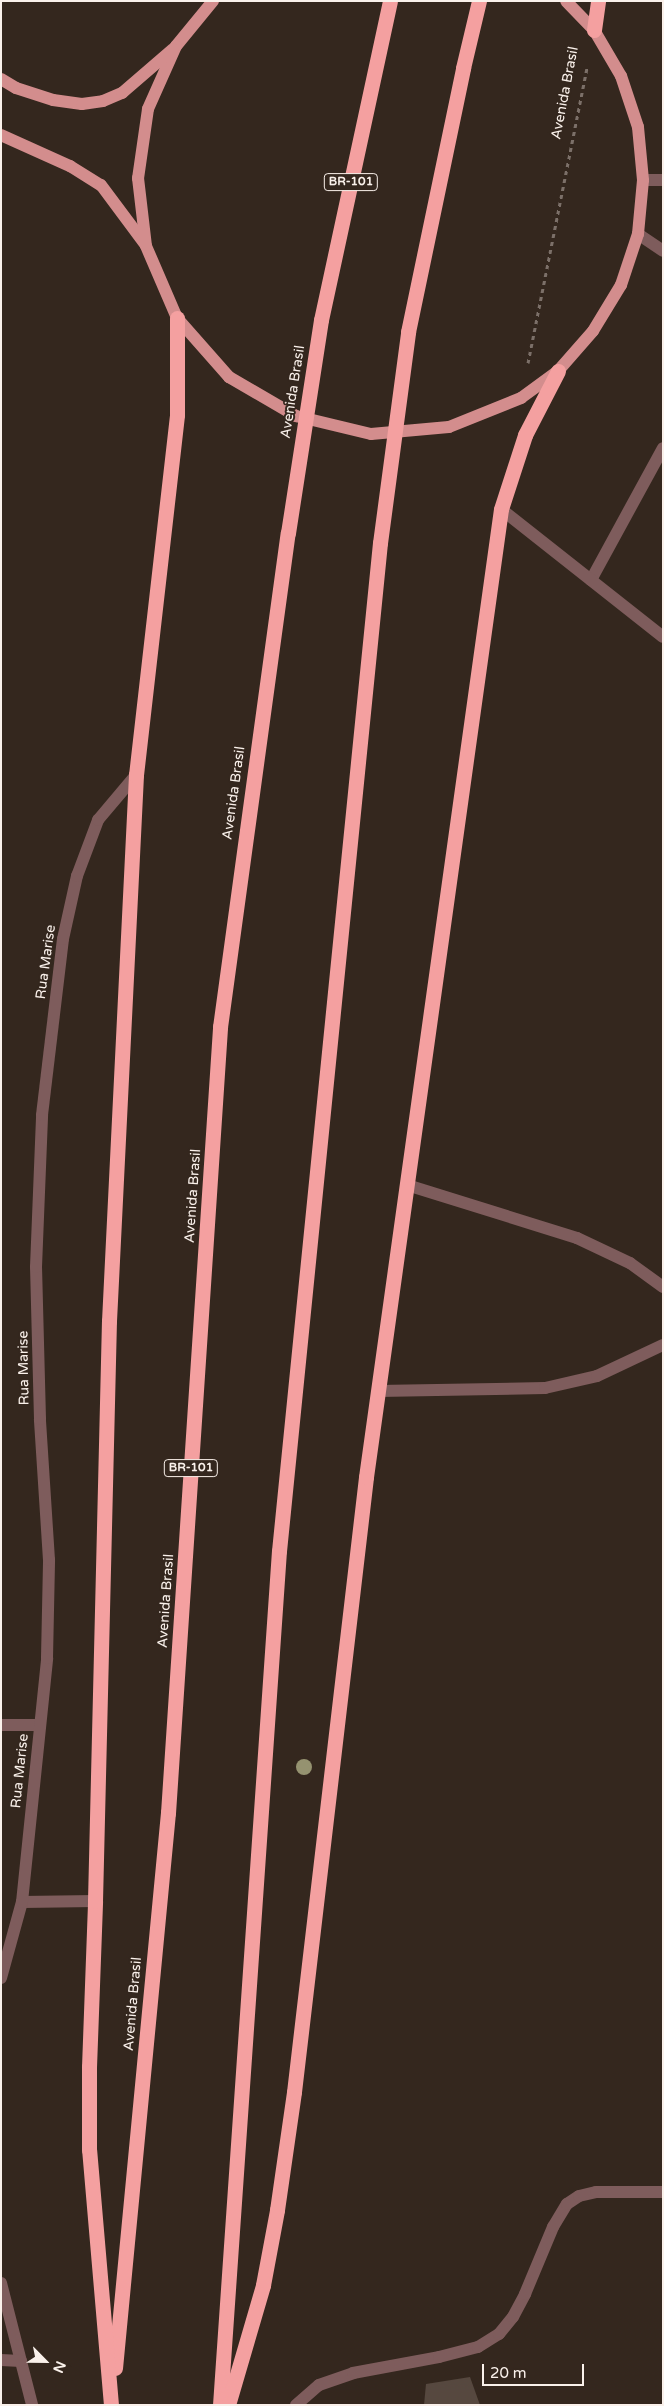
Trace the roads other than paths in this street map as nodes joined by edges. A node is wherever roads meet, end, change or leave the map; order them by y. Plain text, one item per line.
1 (213, 1) edge
2 (390, 1) edge
3 (479, 1) edge
4 (566, 1) edge
5 (598, 1) edge
6 (594, 30) junction
7 (176, 46) junction
8 (1, 79) edge
9 (1, 135) edge
10 (643, 180) junction
11 (663, 180) edge
12 (638, 234) junction
13 (146, 246) junction
14 (663, 252) edge
15 (177, 318) junction
16 (558, 371) junction
17 (663, 448) edge
18 (501, 509) junction
19 (591, 580) junction
20 (663, 637) edge
21 (136, 775) junction
22 (407, 1185) junction
23 (663, 1288) edge
24 (663, 1345) edge
25 (378, 1391) junction
26 (1, 1725) edge
27 (40, 1725) junction
28 (96, 1901) junction
29 (22, 1902) junction
30 (1, 1978) edge
31 (663, 2192) edge
32 (1, 2283) edge
33 (1, 2360) edge
34 (21, 2361) junction
35 (32, 2405) edge
36 (111, 2405) edge
37 (220, 2405) edge
38 (228, 2405) edge
39 (296, 2405) edge

1 - 7 main road
2 - 36 highway, Avenida Brasil / BR-101, bridge
3 - 37 highway, bridge
4 - 6 main road
5 - 6 highway
6 - 10 main road
7 - 8 main road
7 - 13 main road
9 - 13 main road
10 - 11 street
10 - 12 main road
12 - 14 street
12 - 16 main road
13 - 15 main road
15 - 16 main road
15 - 21 highway
16 - 18 highway
17 - 19 street
18 - 19 street
18 - 22 highway
19 - 20 street
21 - 27 street, Rua Marise
21 - 28 highway
22 - 23 street
22 - 25 highway
24 - 25 street
25 - 38 highway
26 - 27 street
27 - 29 street, Rua Marise
28 - 29 street
28 - 36 highway
29 - 30 street, Rua Marise
31 - 39 street
32 - 34 street
33 - 34 street
34 - 35 street

